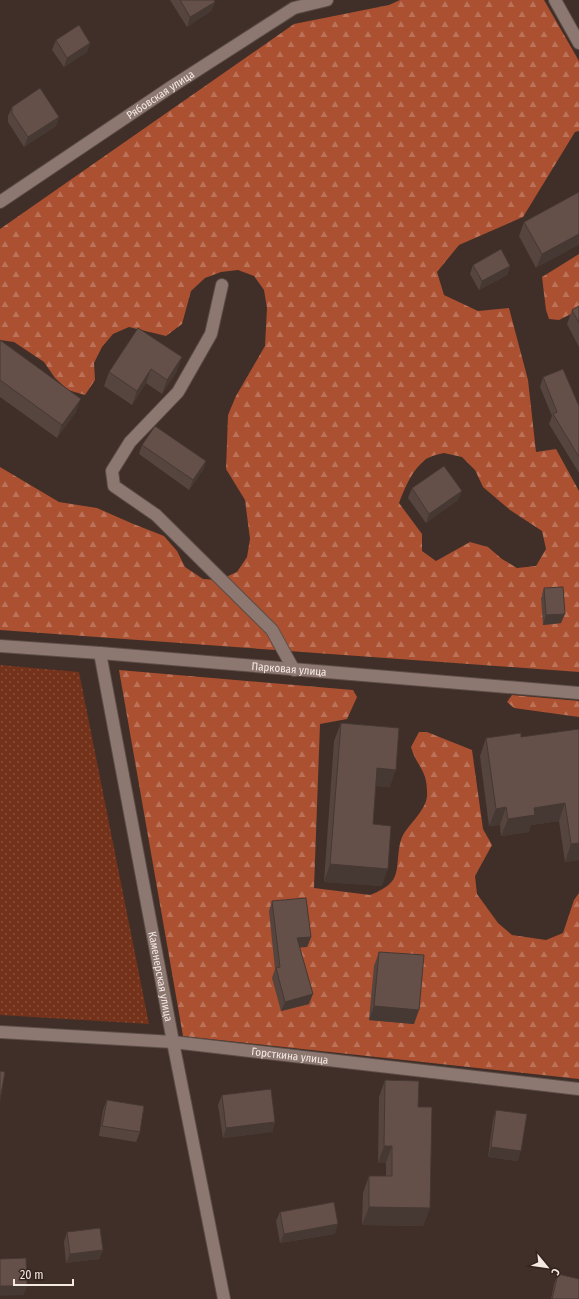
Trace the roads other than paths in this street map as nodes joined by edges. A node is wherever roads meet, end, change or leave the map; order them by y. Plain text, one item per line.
1 (327, 0) edge
2 (555, 0) edge
3 (579, 43) edge
4 (0, 202) edge
5 (222, 285) dead end
6 (0, 646) edge
7 (100, 653) junction
8 (294, 670) junction
9 (579, 693) edge
10 (0, 1032) edge
11 (173, 1042) junction
12 (579, 1089) edge
13 (224, 1299) edge

1 - 4 street, Рябовская улица
2 - 3 street
5 - 8 street
6 - 7 street, Парковая улица
7 - 8 street, Парковая улица
7 - 11 street, Каменерская улица
8 - 9 street, Парковая улица
10 - 11 street, Горсткина улица
11 - 12 street, Горсткина улица
11 - 13 street, Каменерская улица

